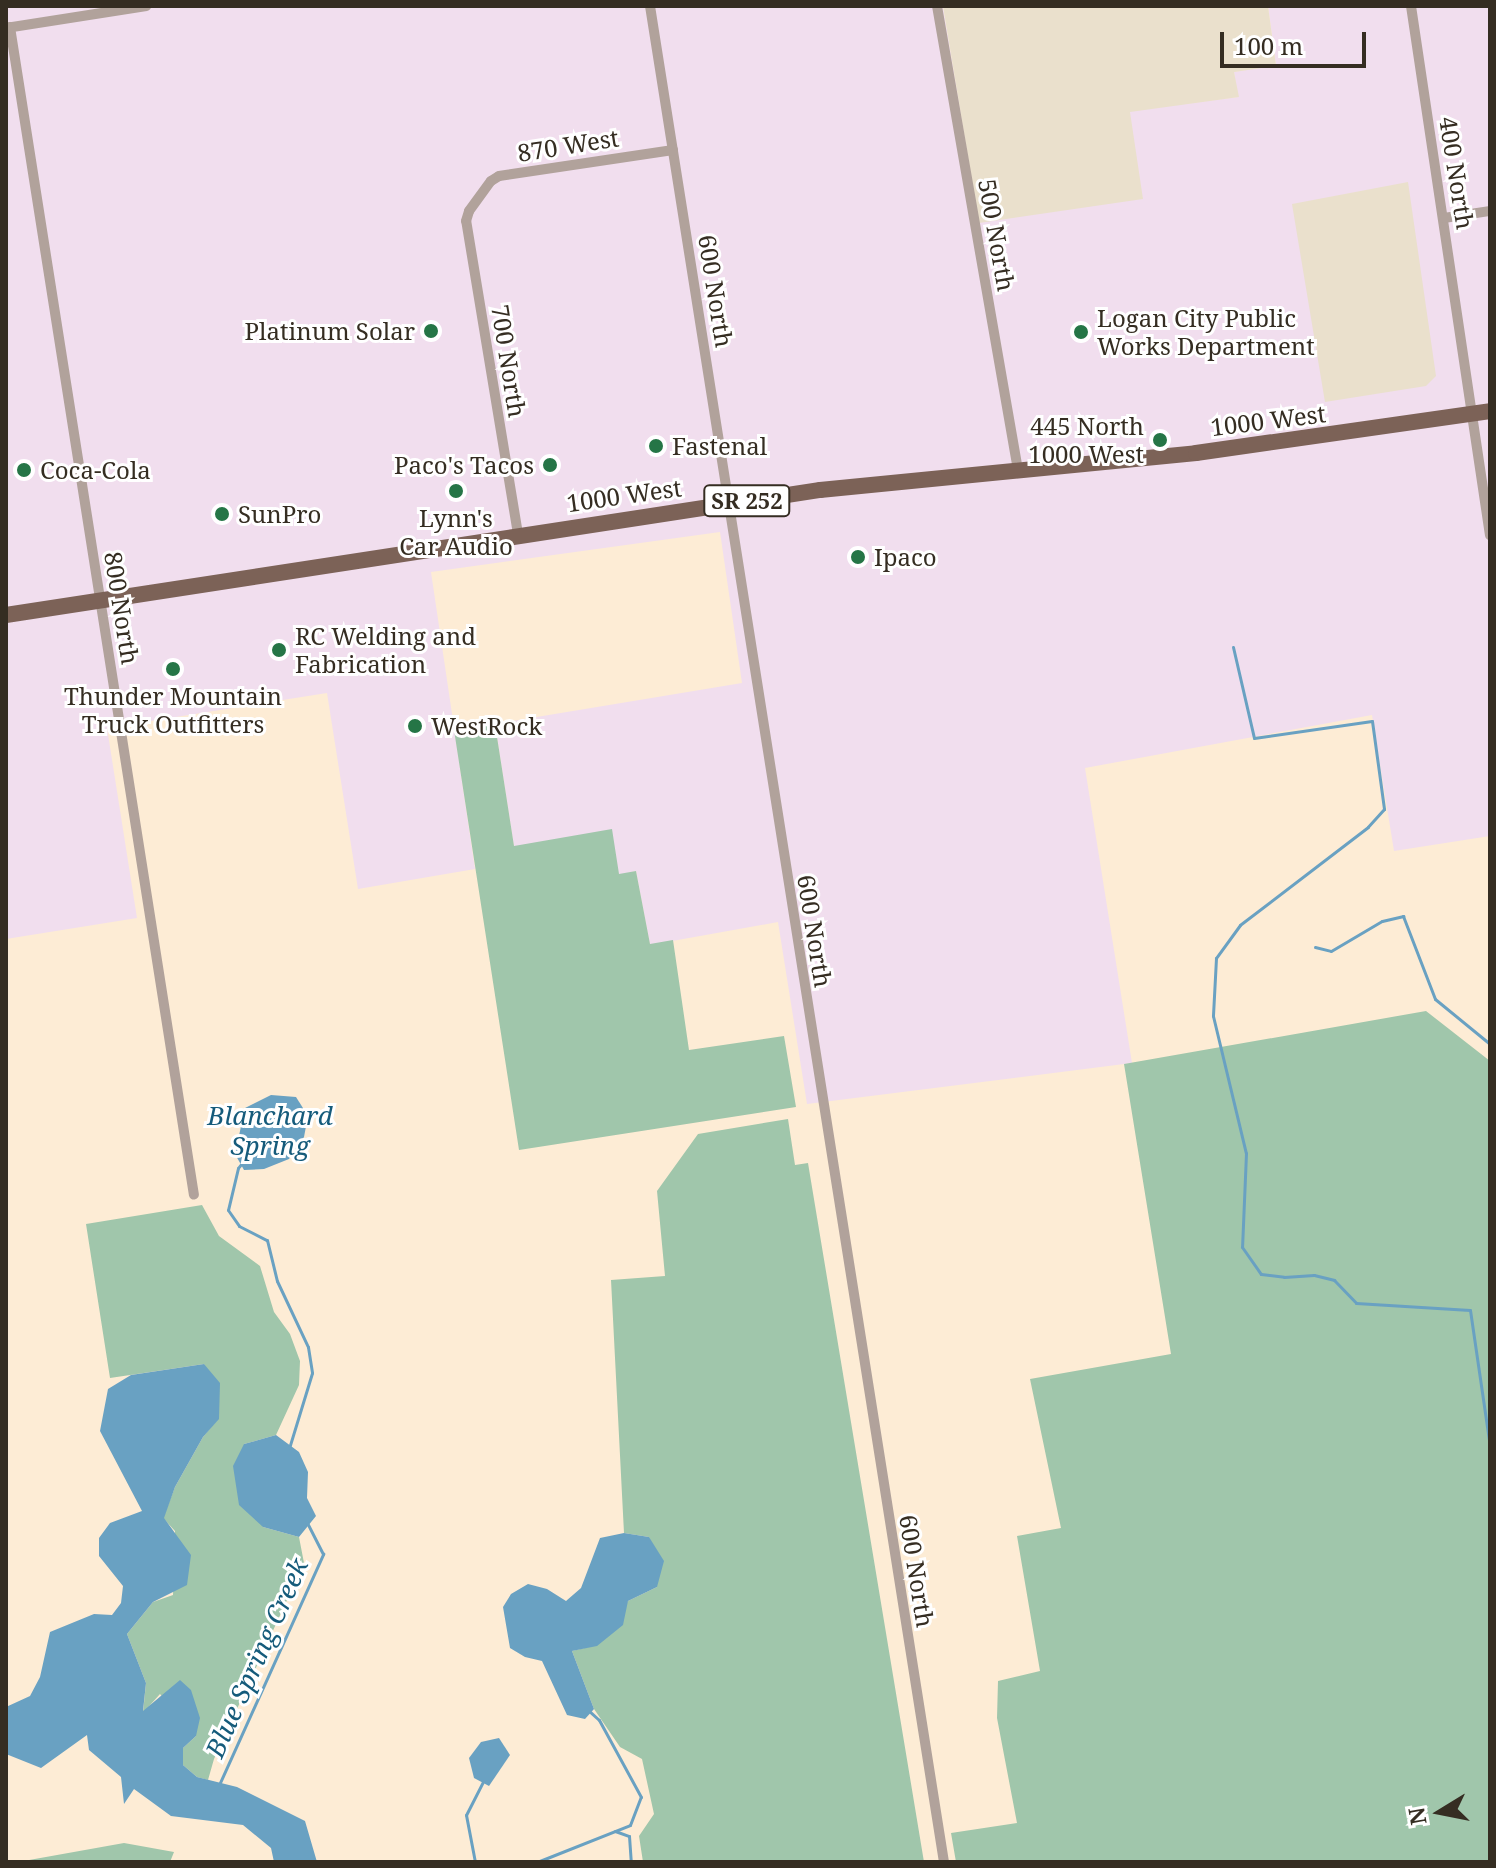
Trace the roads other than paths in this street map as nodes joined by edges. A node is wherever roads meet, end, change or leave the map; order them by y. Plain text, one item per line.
1 (146, 6) edge
2 (650, 6) edge
3 (937, 6) edge
4 (1411, 6) edge
5 (8, 28) edge
6 (673, 150) junction
7 (479, 197) joint
8 (1490, 211) edge
9 (1444, 218) junction
10 (1482, 412) edge
11 (1018, 470) junction
12 (729, 504) junction
13 (518, 534) junction
14 (1490, 535) edge
15 (100, 600) junction
16 (6, 615) edge
17 (194, 1195) dead end
18 (944, 1862) edge

1 - 5 street
2 - 6 street, 600 North
3 - 11 street, 500 North
4 - 9 street, 400 North
5 - 15 street, 800 North
6 - 7 street, 870 West
6 - 12 street, 600 North
7 - 13 street, 700 North
8 - 9 street
9 - 10 street, 400 North
10 - 11 main road, 1000 West / SR 252
10 - 14 street, 400 North
11 - 12 main road, 1000 West / SR 252
12 - 13 main road, 1000 West / SR 252
12 - 18 street, 600 North
13 - 15 main road, 1000 West / SR 252
15 - 16 main road, 1000 West / SR 252
15 - 17 street, 800 North

